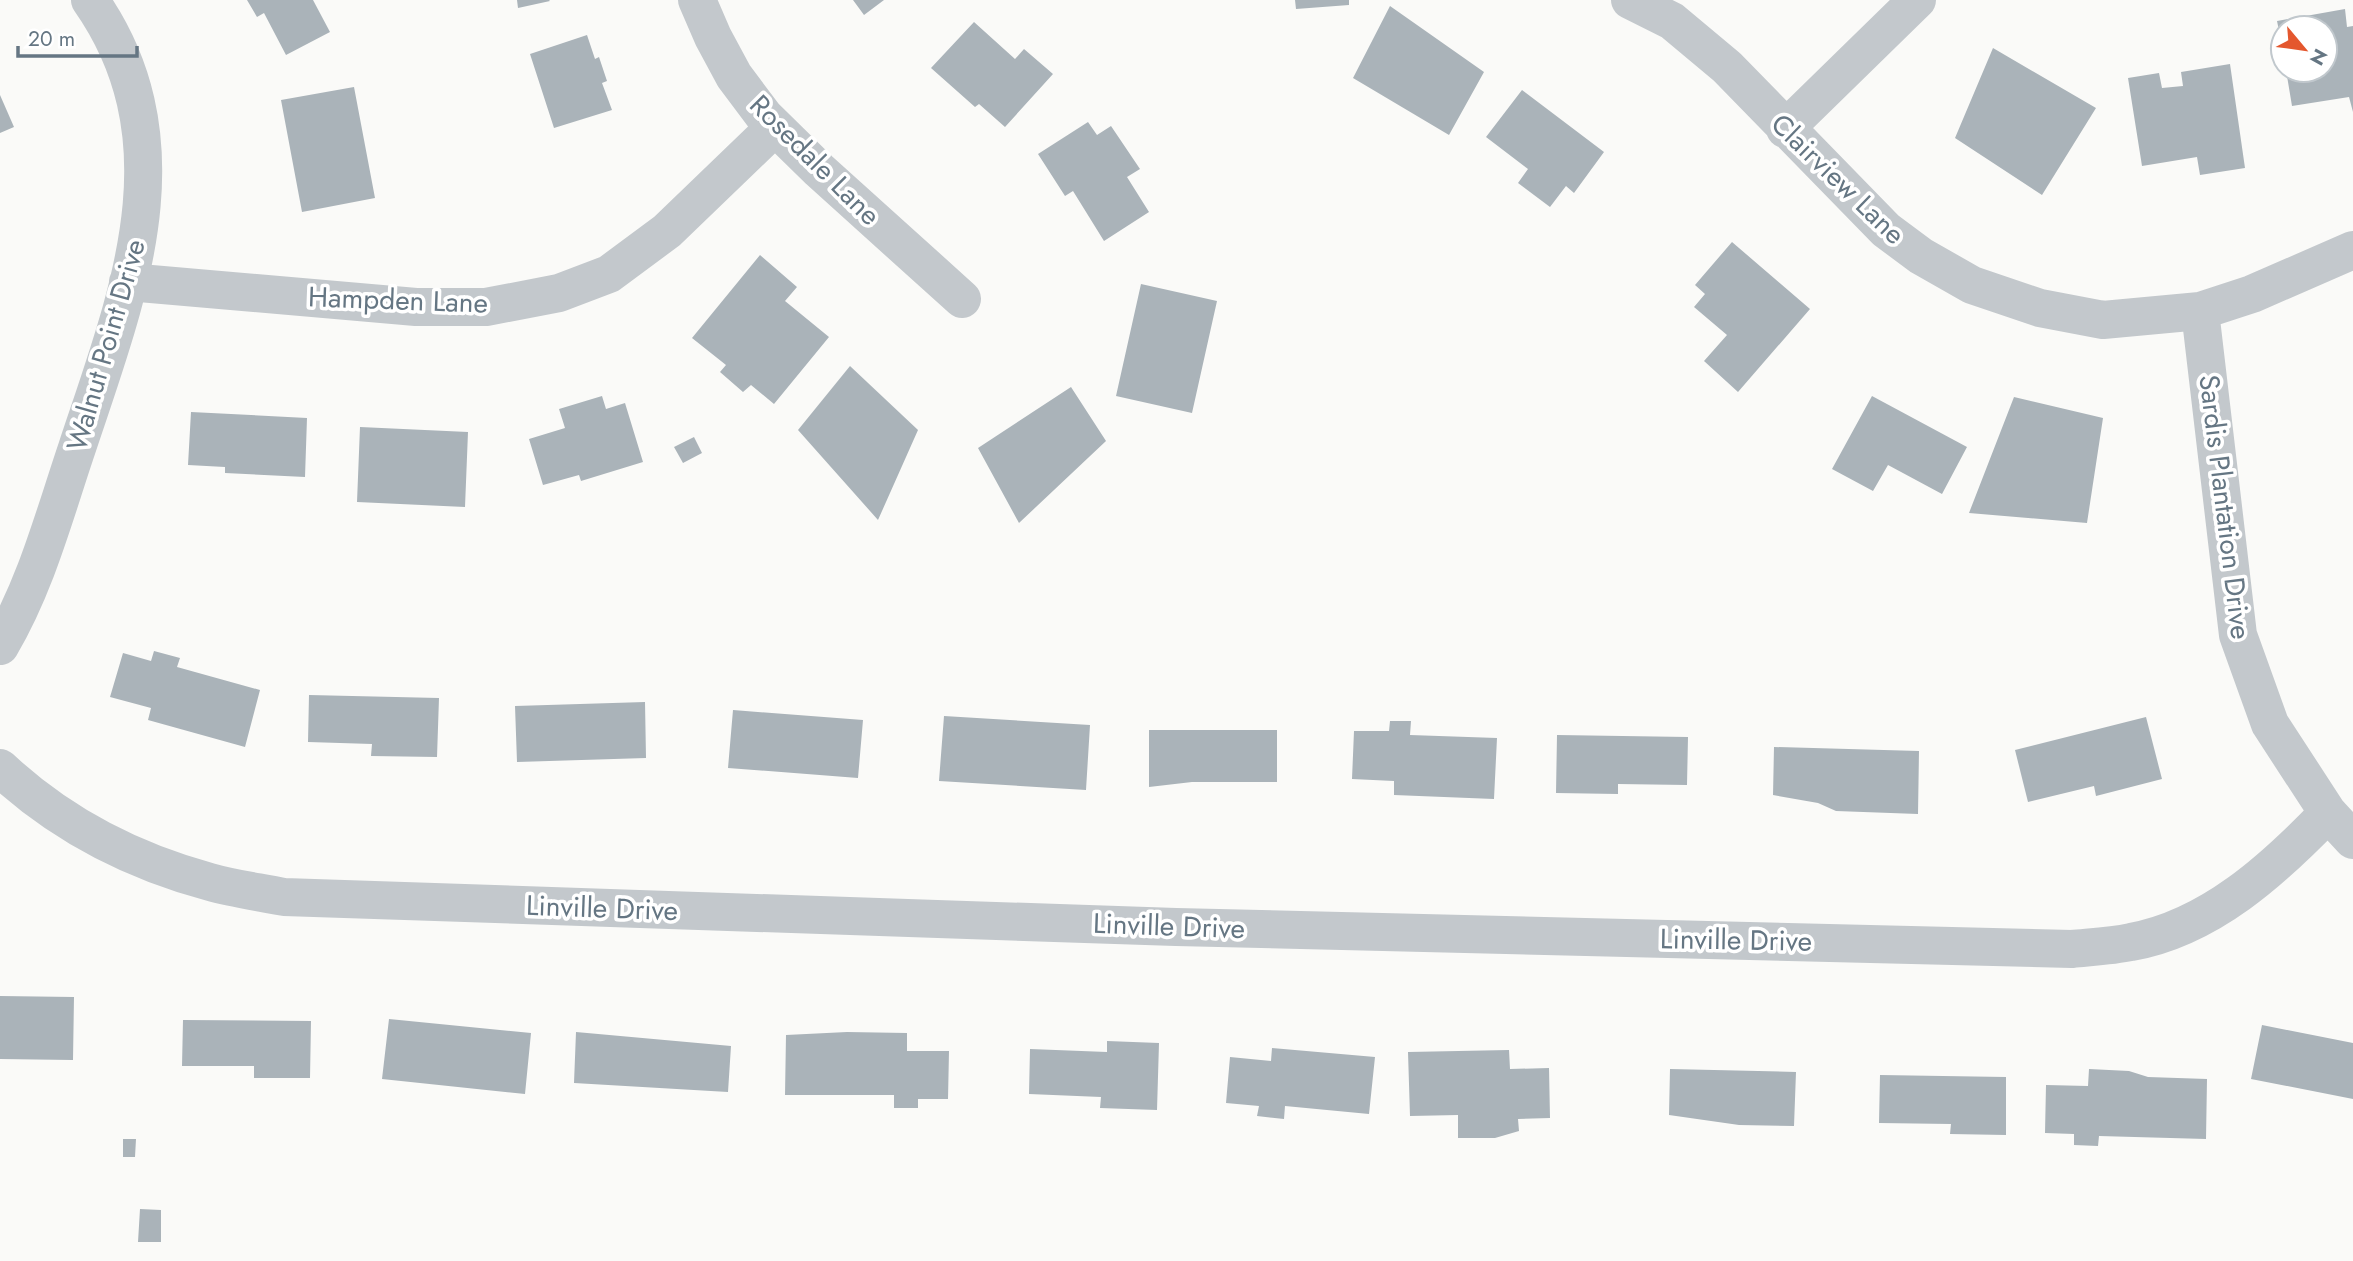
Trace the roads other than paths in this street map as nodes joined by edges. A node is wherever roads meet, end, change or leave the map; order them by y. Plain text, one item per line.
1 (90, 0) edge
2 (697, 0) edge
3 (1630, 0) edge
4 (1917, 0) edge
5 (775, 127) junction
6 (1785, 129) junction
7 (2353, 250) edge
8 (128, 282) junction
9 (962, 299) dead end
10 (2200, 311) junction
11 (0, 646) edge
12 (0, 768) edge
13 (2340, 827) edge

1 - 8 street, Walnut Point Drive
2 - 5 street, Rosedale Lane
3 - 6 street, Clairview Lane
4 - 6 street
5 - 8 street, Hampden Lane
5 - 9 street, Rosedale Lane
6 - 10 street, Clairview Lane
7 - 10 street, Clairview Lane
8 - 11 street, Walnut Point Drive
10 - 13 street, Sardis Plantation Drive
12 - 13 street, Linville Drive

